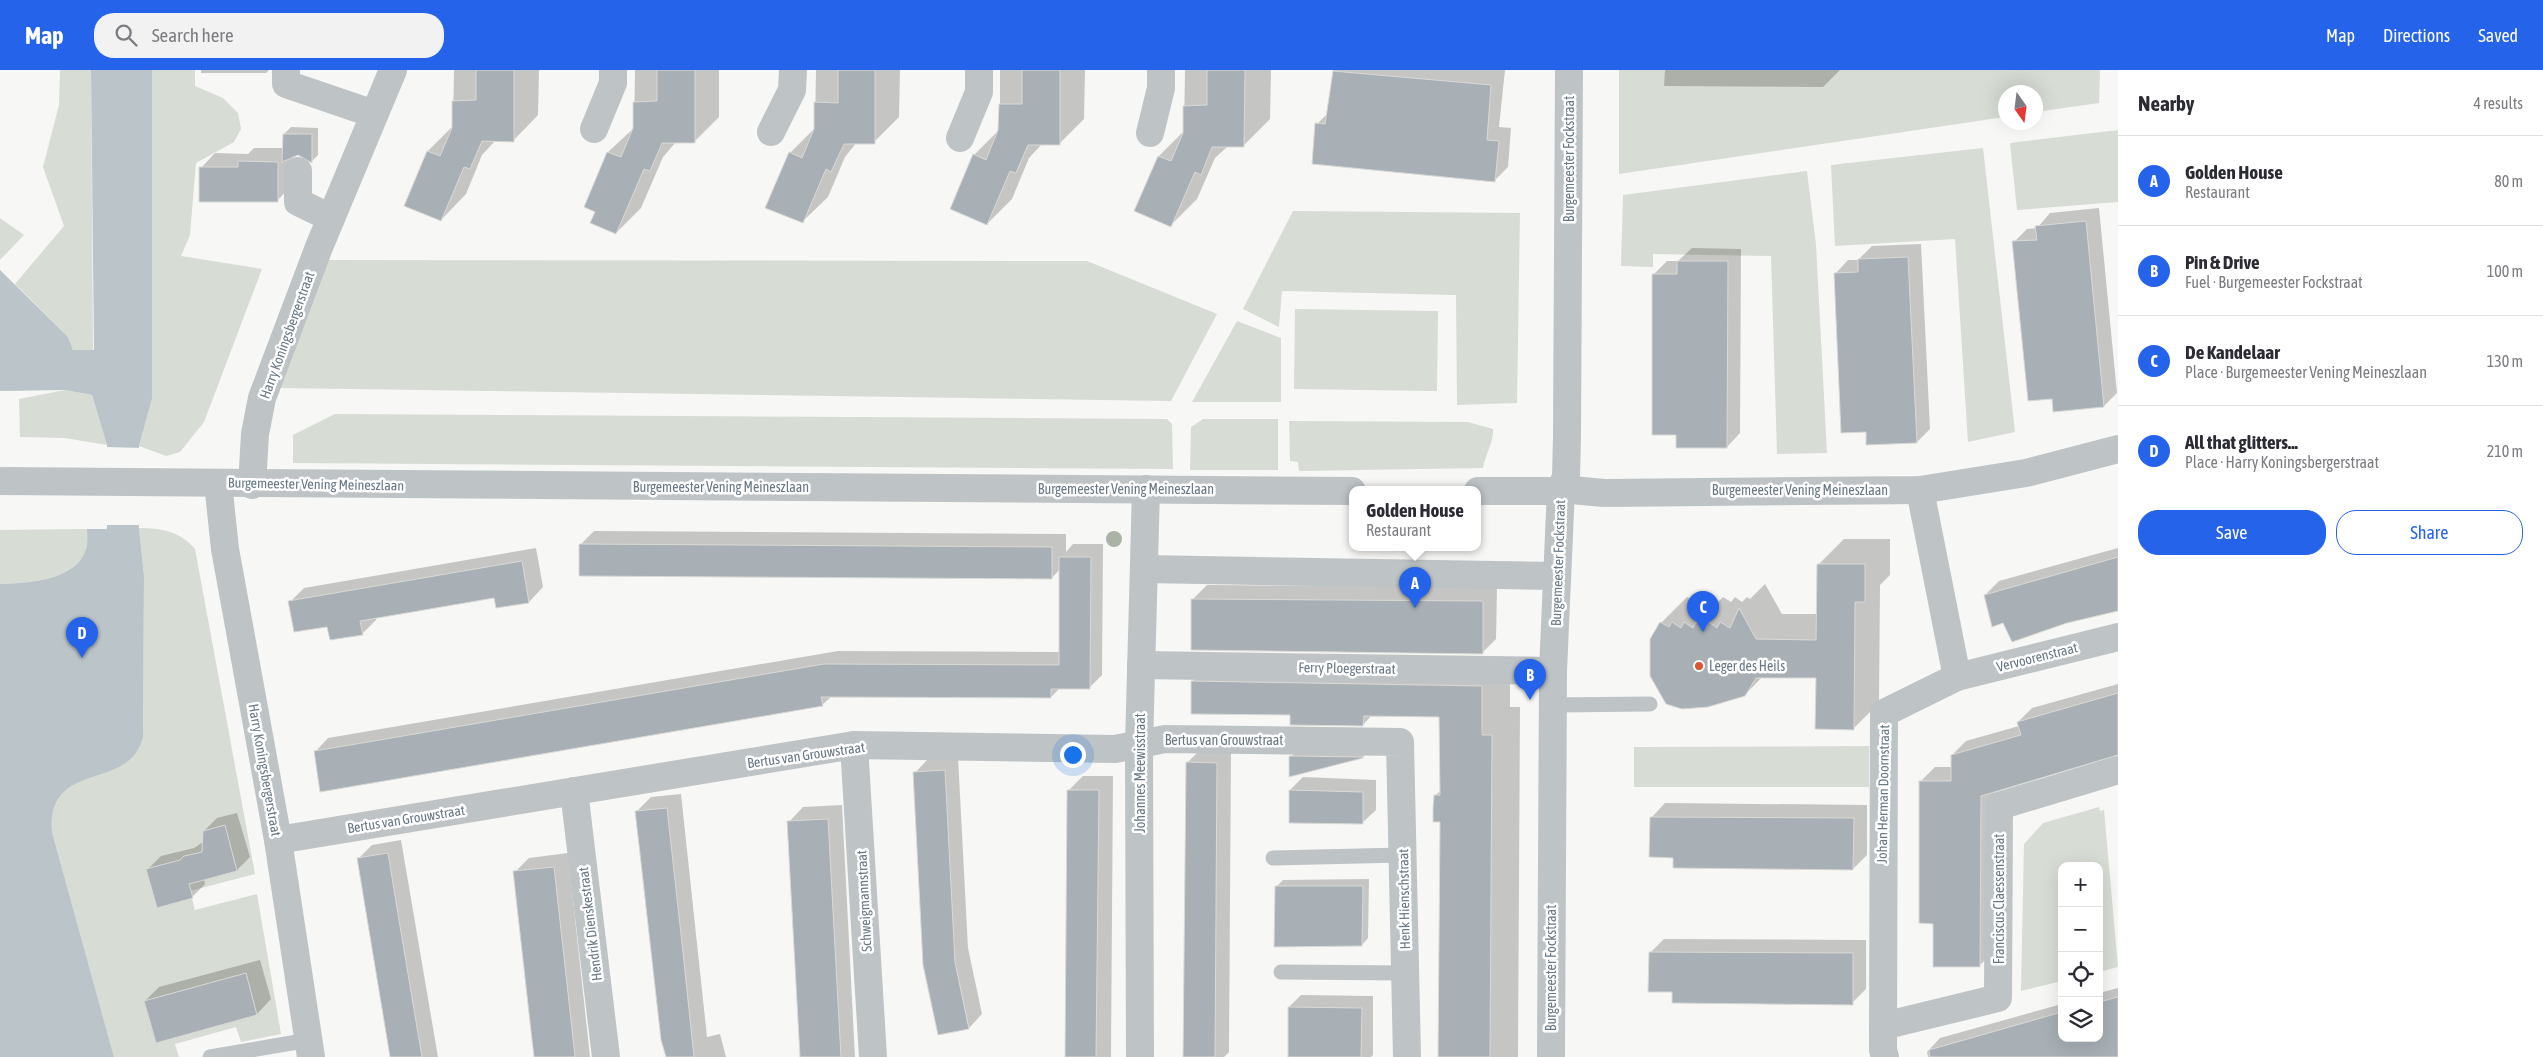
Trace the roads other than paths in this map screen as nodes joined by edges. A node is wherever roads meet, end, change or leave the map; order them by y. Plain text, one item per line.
1 (286, 70) edge
2 (392, 70) edge
3 (613, 70) edge
4 (792, 70) edge
5 (978, 70) edge
6 (1161, 70) edge
7 (1569, 70) edge
8 (374, 114) junction
9 (594, 129) dead end
10 (771, 132) dead end
11 (1150, 132) dead end
12 (960, 138) dead end
13 (298, 171) dead end
14 (331, 218) junction
15 (2118, 449) edge
16 (0, 482) edge
17 (218, 483) junction
18 (252, 485) junction
19 (1146, 489) junction
20 (1561, 490) junction
21 (1920, 490) junction
22 (1349, 491) edge
23 (1481, 491) edge
24 (1144, 569) junction
25 (1557, 576) junction
26 (2118, 637) edge
27 (1141, 666) junction
28 (1553, 671) junction
29 (1957, 677) junction
30 (1650, 704) dead end
31 (1553, 705) junction
32 (1400, 742) joint
33 (854, 745) junction
34 (1139, 746) junction
35 (2118, 770) edge
36 (574, 791) junction
37 (278, 840) junction
38 (1403, 855) junction
39 (1273, 858) dead end
40 (1281, 972) dead end
41 (1405, 973) junction
42 (1884, 1026) junction
43 (310, 1048) edge
44 (210, 1057) edge
45 (606, 1057) edge
46 (873, 1057) edge
47 (1140, 1057) edge
48 (1407, 1057) edge
49 (1551, 1057) edge
50 (1885, 1057) edge

1 - 8 street
2 - 8 street, Harry Koningsbergerstraat
3 - 9 street
4 - 10 street
5 - 12 street
6 - 11 street
7 - 20 street, Burgemeester Fockstraat
8 - 14 street, Harry Koningsbergerstraat
13 - 14 street
14 - 18 street, Harry Koningsbergerstraat
15 - 21 street, Burgemeester Vening Meineszlaan
16 - 17 street, Burgemeester Vening Meineszlaan
17 - 18 street, Burgemeester Vening Meineszlaan
17 - 37 street, Harry Koningsbergerstraat
18 - 19 street, Burgemeester Vening Meineszlaan
19 - 22 street, Burgemeester Vening Meineszlaan
19 - 24 street, Johannes Meewisstraat
20 - 21 street, Burgemeester Vening Meineszlaan
20 - 23 street, Burgemeester Vening Meineszlaan
20 - 25 street, Burgemeester Fockstraat
21 - 29 street
24 - 25 street
24 - 27 street, Johannes Meewisstraat
25 - 28 street, Burgemeester Fockstraat
26 - 29 street, Vervoorenstraat
27 - 28 street, Ferry Ploegerstraat
27 - 34 street, Johannes Meewisstraat
28 - 31 street, Burgemeester Fockstraat
29 - 42 street, Johan Herman Doornstraat
30 - 31 lane
31 - 49 street, Burgemeester Fockstraat
32 - 34 street, Bertus van Grouwstraat
32 - 38 street, Henk Hienschstraat
33 - 34 street, Bertus van Grouwstraat
33 - 36 street, Bertus van Grouwstraat
33 - 46 street, Schweigmannstraat
34 - 47 street, Johannes Meewisstraat
35 - 42 street, Franciscus Claessenstraat
36 - 37 street, Bertus van Grouwstraat
36 - 45 street, Hendrik Dienskestraat
37 - 43 street, Harry Koningsbergerstraat
38 - 39 lane
38 - 41 street, Henk Hienschstraat
40 - 41 lane
41 - 48 street, Henk Hienschstraat
42 - 50 street, Johan Herman Doornstraat
43 - 44 lane

